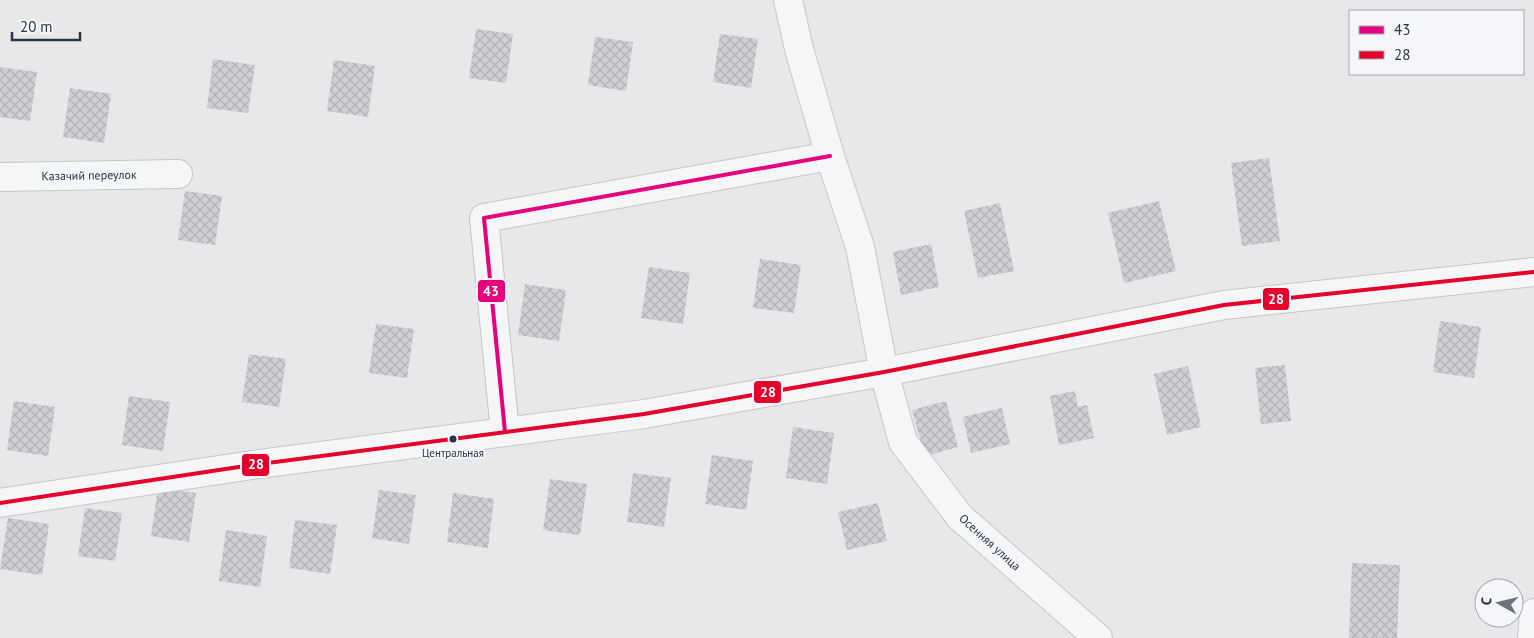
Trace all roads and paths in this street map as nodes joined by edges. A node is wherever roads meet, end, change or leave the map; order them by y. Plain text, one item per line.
1 (788, 0) edge
2 (830, 156) junction
3 (178, 174) dead end
4 (0, 177) edge
5 (1534, 274) edge
6 (884, 372) junction
7 (505, 432) junction
8 (0, 502) edge
9 (1534, 613) edge
10 (1098, 638) edge
11 (1532, 638) edge

1 - 2 street, Осенняя улица
2 - 6 street, Осенняя улица
2 - 7 street
3 - 4 street, Казачий переулок
5 - 6 street
6 - 7 street
6 - 10 street, Осенняя улица
7 - 8 street
9 - 11 street

